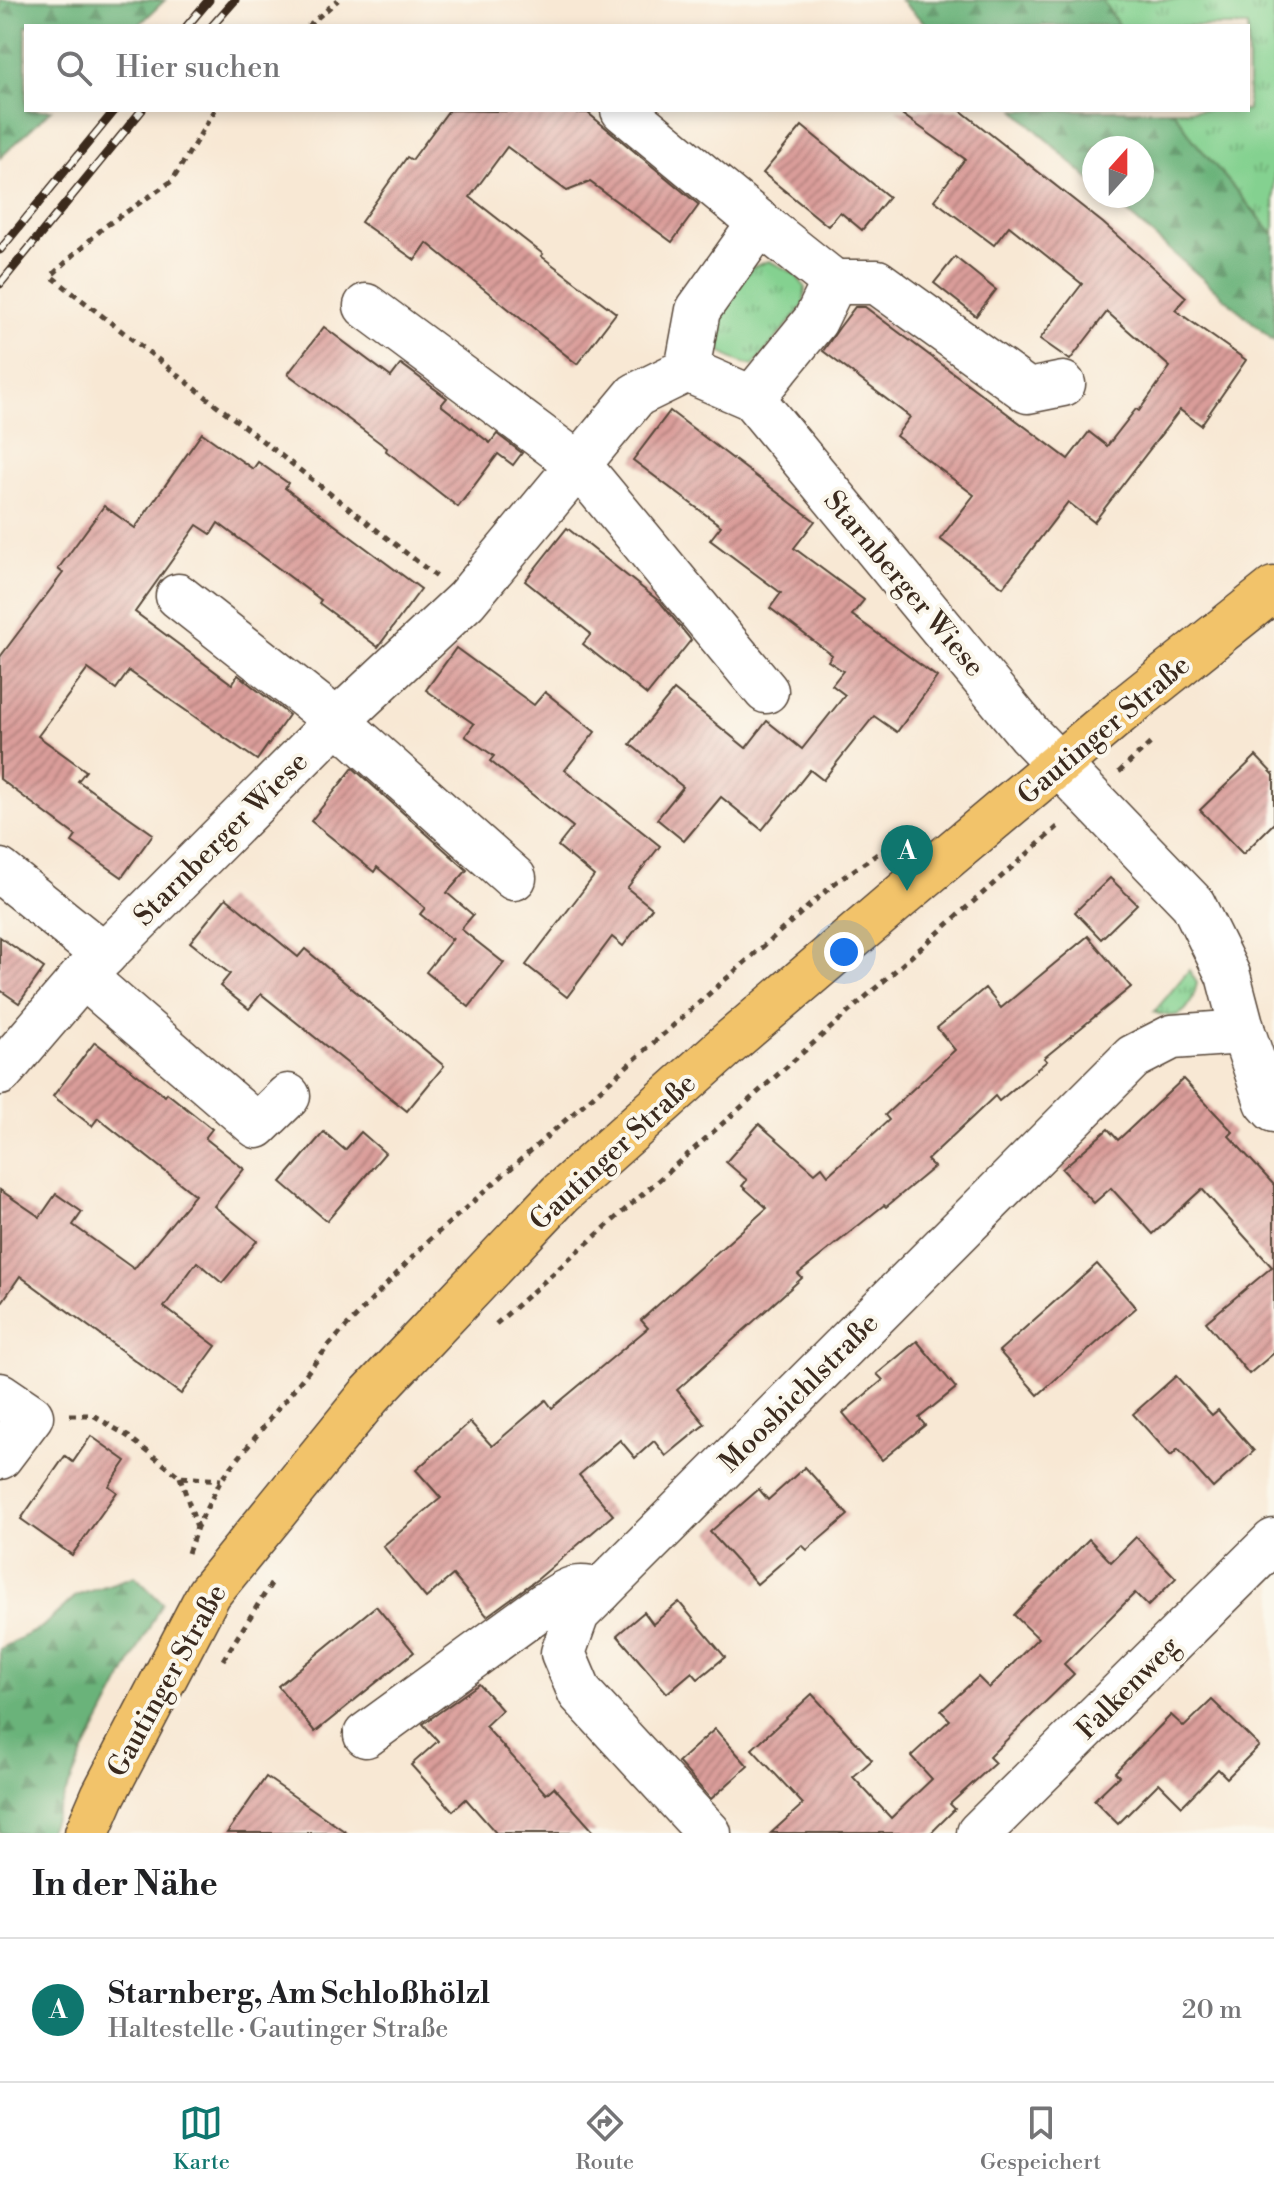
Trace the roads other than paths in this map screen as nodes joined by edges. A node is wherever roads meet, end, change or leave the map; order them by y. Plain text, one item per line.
1 (625, 112) edge
2 (760, 223) junction
3 (834, 282) junction
4 (366, 306) dead end
5 (687, 370) junction
6 (1063, 384) dead end
7 (752, 398) junction
8 (578, 464) junction
9 (1274, 589) edge
10 (178, 596) dead end
11 (766, 691) dead end
12 (337, 721) junction
13 (1059, 765) junction
14 (0, 871) edge
15 (514, 878) dead end
16 (93, 965) junction
17 (1243, 1032) junction
18 (0, 1073) edge
19 (288, 1096) dead end
20 (1274, 1110) edge
21 (15, 1406) edge
22 (0, 1457) edge
23 (1274, 1541) edge
24 (600, 1591) junction
25 (366, 1735) dead end
26 (87, 1833) edge
27 (709, 1833) edge
28 (979, 1833) edge

1 - 2 street
2 - 3 street
2 - 5 street
3 - 6 street
3 - 7 street
4 - 8 street
5 - 7 street, Starnberger Wiese
5 - 8 street, Starnberger Wiese
7 - 13 street, Starnberger Wiese
8 - 11 street
8 - 12 street, Starnberger Wiese
9 - 13 main road, Gautinger Straße
10 - 12 street
12 - 15 street
12 - 16 street, Starnberger Wiese
13 - 17 street, Starnberger Wiese
13 - 26 main road, Gautinger Straße
14 - 16 street
16 - 18 street, Starnberger Wiese
16 - 19 street
17 - 20 street, Starnberger Wiese
17 - 24 street, Moosbichlstraße
21 - 22 street
23 - 28 street, Falkenweg
24 - 25 street
24 - 27 street, Moosbichlstraße

